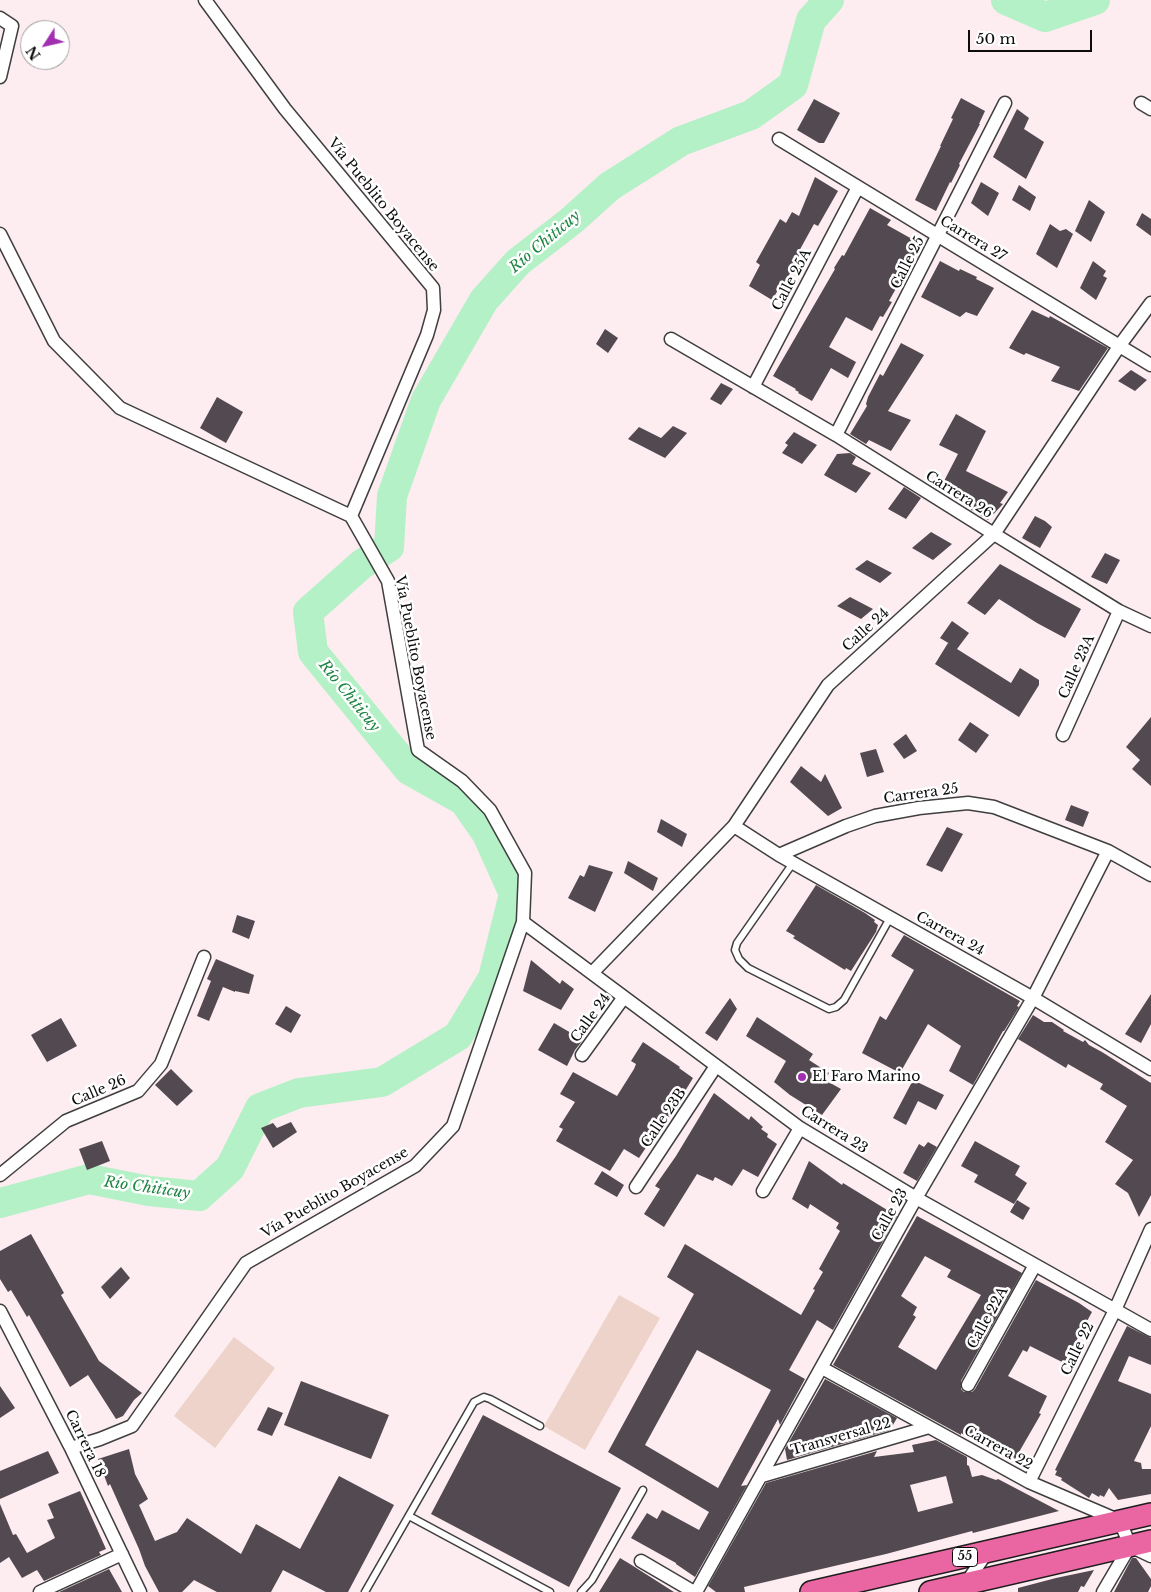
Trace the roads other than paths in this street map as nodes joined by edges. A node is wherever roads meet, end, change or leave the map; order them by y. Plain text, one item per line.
1 (205, 0) edge
2 (0, 18) edge
3 (1, 69) edge
4 (1005, 103) dead end
5 (779, 139) dead end
6 (858, 187) junction
7 (0, 234) edge
8 (938, 236) junction
9 (1151, 303) edge
10 (671, 339) dead end
11 (1120, 345) junction
12 (1151, 365) edge
13 (753, 387) junction
14 (836, 436) junction
15 (351, 516) junction
16 (994, 534) junction
17 (1119, 610) junction
18 (1151, 626) edge
19 (1063, 735) dead end
20 (734, 826) junction
21 (1108, 851) junction
22 (779, 855) junction
23 (793, 863) junction
24 (1151, 874) edge
25 (890, 918) junction
26 (523, 922) junction
27 (204, 957) dead end
28 (592, 974) junction
29 (624, 997) junction
30 (1033, 998) junction
31 (582, 1056) dead end
32 (716, 1066) junction
33 (1151, 1068) edge
34 (800, 1128) junction
35 (0, 1175) edge
36 (636, 1187) dead end
37 (764, 1191) dead end
38 (916, 1198) junction
39 (1151, 1228) edge
40 (1035, 1265) junction
41 (1115, 1310) junction
42 (0, 1311) edge
43 (1151, 1330) edge
44 (822, 1368) junction
45 (968, 1385) dead end
46 (540, 1426) dead end
47 (929, 1427) junction
48 (71, 1448) junction
49 (762, 1476) junction
50 (1029, 1482) junction
51 (643, 1490) dead end
52 (1151, 1514) edge
53 (409, 1516) junction
54 (1120, 1521) junction
55 (1151, 1542) edge
56 (1130, 1546) junction
57 (987, 1552) junction
58 (122, 1554) junction
59 (1151, 1556) edge
60 (641, 1561) dead end
61 (964, 1588) edge
62 (40, 1592) edge
63 (140, 1592) edge
64 (365, 1592) edge
65 (550, 1592) edge
66 (581, 1592) edge
67 (695, 1592) edge
68 (811, 1592) edge
69 (930, 1592) edge
70 (1103, 1592) edge

1 - 15 street, Vía Pueblito Boyacense
2 - 3 street
4 - 8 street, Calle 25
5 - 6 street, Carrera 27
6 - 8 street, Carrera 27
6 - 13 street, Calle 25A
7 - 15 street
8 - 11 street, Carrera 27
8 - 14 street, Calle 25
9 - 11 street, Calle 24
10 - 13 street, Carrera 26
11 - 12 street, Carrera 27
11 - 16 street, Calle 24
13 - 14 street, Carrera 26
14 - 16 street, Carrera 26
15 - 26 street, Vía Pueblito Boyacense
16 - 17 street, Carrera 26
16 - 20 street, Calle 24
17 - 18 street, Carrera 26
17 - 19 street, Calle 23A
20 - 22 street, Carrera 24
20 - 28 street, Calle 24
21 - 22 street, Carrera 25
21 - 24 street, Carrera 25
21 - 30 street, Calle 23
22 - 23 street, Carrera 24
23 - 25 street, Carrera 24
23 - 25 lane
25 - 30 street, Carrera 24
26 - 28 street, Carrera 23
26 - 48 street, Vía Pueblito Boyacense
27 - 35 street, Calle 26
28 - 29 street, Carrera 23
29 - 31 street, Calle 24
29 - 32 street, Carrera 23
30 - 33 street, Carrera 24
30 - 38 street, Calle 23
32 - 34 street, Carrera 23
32 - 36 street, Calle 23B
34 - 37 street
34 - 38 street, Carrera 23
38 - 40 street, Carrera 23
38 - 44 street, Calle 23
39 - 41 street, Calle 22
40 - 41 street, Carrera 23
40 - 45 street, Calle 22A
41 - 43 street, Carrera 23
41 - 50 street, Calle 22
42 - 48 street, Carrera 18
44 - 47 street, Carrera 22
44 - 49 street, Calle 23
46 - 53 lane
47 - 49 street, Transversal 22
47 - 50 street, Carrera 22
48 - 58 street, Carrera 18
49 - 67 street, Calle 23
50 - 54 street, Carrera 22
51 - 66 lane
52 - 54 highway, 55
53 - 64 lane
53 - 65 lane
54 - 56 street
54 - 57 highway, 55
55 - 56 highway, 55
56 - 59 street
56 - 61 highway, 55
56 - 70 street
57 - 61 street
57 - 68 highway, 55
58 - 62 street
58 - 63 street, Carrera 18
60 - 67 street
61 - 69 highway, 55

